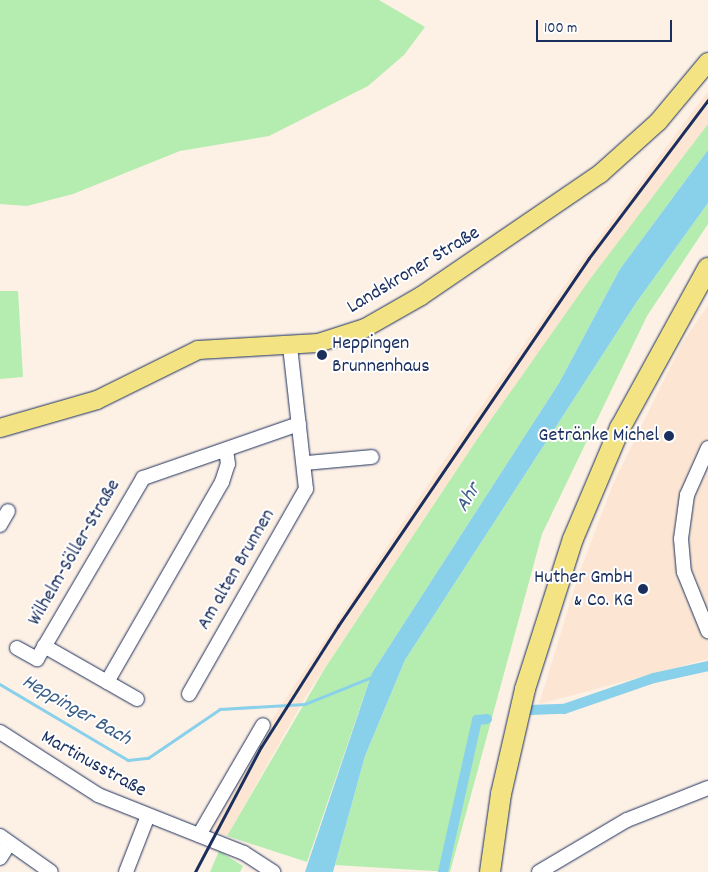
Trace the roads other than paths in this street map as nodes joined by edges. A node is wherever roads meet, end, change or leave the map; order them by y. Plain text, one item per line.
1 (708, 62) edge
2 (708, 268) edge
3 (290, 346) junction
4 (299, 424) junction
5 (0, 428) edge
6 (708, 448) edge
7 (226, 450) junction
8 (372, 457) dead end
9 (306, 463) junction
10 (8, 511) dead end
11 (0, 525) edge
12 (708, 631) edge
13 (44, 646) junction
14 (17, 648) dead end
15 (107, 682) junction
16 (189, 694) dead end
17 (137, 699) dead end
18 (263, 724) dead end
19 (0, 732) edge
20 (708, 788) edge
21 (147, 818) junction
22 (199, 835) junction
23 (4, 840) edge
24 (0, 858) edge
25 (51, 872) edge
26 (126, 872) edge
27 (273, 872) edge
28 (490, 872) edge
29 (539, 872) edge

1 - 3 main road, Landskroner Straße
2 - 28 highway
3 - 4 street, Am alten Brunnen
3 - 5 main road, Landskroner Straße
4 - 7 street, Wilhelm-Söller-Straße
4 - 9 street, Am alten Brunnen
6 - 12 street
7 - 13 street, Wilhelm-Söller-Straße
7 - 15 street
8 - 9 street
9 - 16 street, Am alten Brunnen
10 - 11 street
13 - 14 street, Wilhelm-Söller-Straße
13 - 15 street, Wilhelm-Söller-Straße
15 - 17 street, Wilhelm-Söller-Straße
18 - 22 street
19 - 21 street, Martinusstraße
20 - 29 street
21 - 22 street, Martinusstraße
21 - 26 street
22 - 27 street, Martinusstraße
23 - 24 street
23 - 25 street

